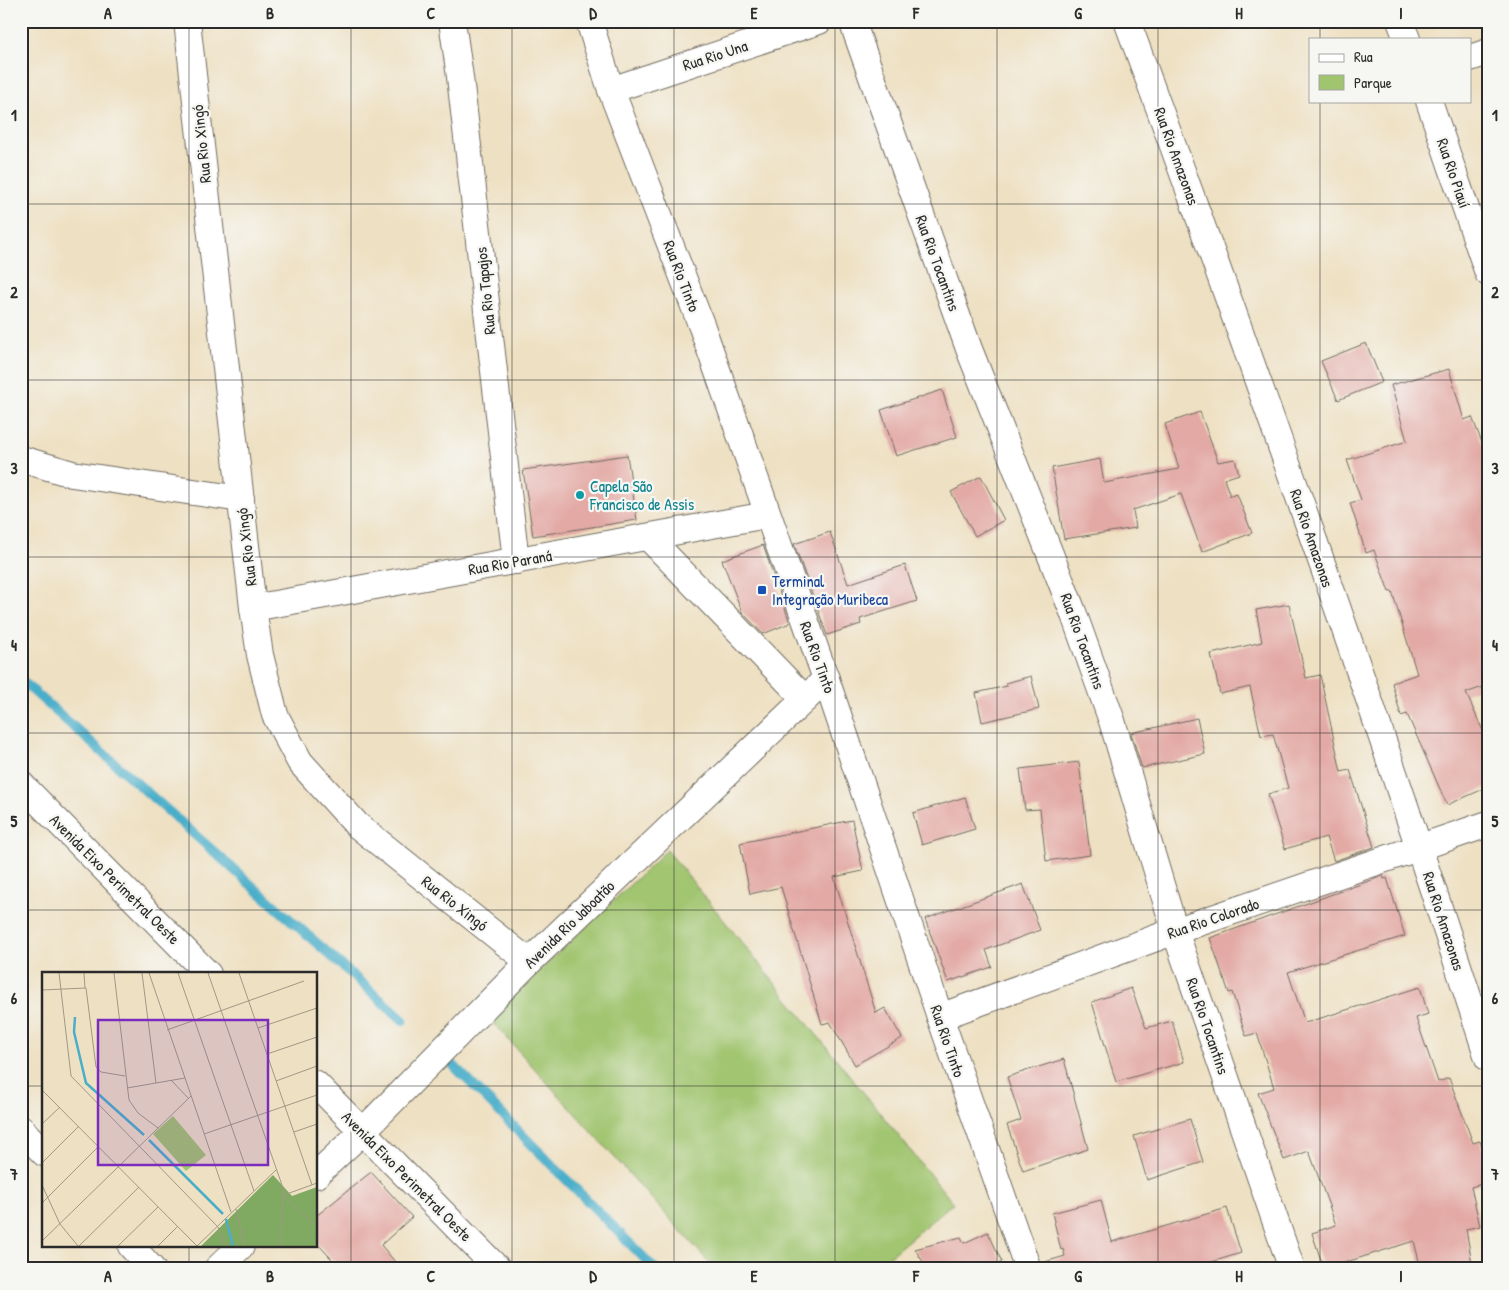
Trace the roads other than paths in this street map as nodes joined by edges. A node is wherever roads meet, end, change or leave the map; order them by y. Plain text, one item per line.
1 (187, 21) edge
2 (452, 21) edge
3 (589, 21) edge
4 (819, 21) edge
5 (852, 21) edge
6 (1127, 21) edge
7 (1400, 21) edge
8 (1406, 38) edge
9 (1488, 52) edge
10 (1472, 57) edge
11 (611, 90) junction
12 (1429, 102) edge
13 (1488, 274) edge
14 (21, 459) edge
15 (241, 499) junction
16 (767, 515) junction
17 (648, 537) junction
18 (516, 560) junction
19 (253, 608) junction
20 (826, 679) junction
21 (805, 700) junction
22 (21, 784) edge
23 (1488, 824) edge
24 (1420, 847) junction
25 (1175, 931) junction
26 (529, 962) junction
27 (206, 972) edge
28 (940, 1017) junction
29 (1488, 1058) edge
30 (318, 1086) edge
31 (21, 1129) edge
32 (363, 1131) junction
33 (42, 1151) edge
34 (318, 1173) edge
35 (133, 1248) edge
36 (239, 1248) edge
37 (152, 1269) edge
38 (217, 1269) edge
39 (498, 1269) edge
40 (1028, 1269) edge
41 (1292, 1269) edge

1 - 15 street, Rua Rio Xingó
2 - 18 street, Rua Rio Tapajos
3 - 11 street, Rua Rio Tinto
4 - 11 street, Rua Rio Una
5 - 25 street, Rua Rio Tocantins
6 - 24 street, Rua Rio Amazonas
7 - 8 street
9 - 10 street
11 - 16 street, Rua Rio Tinto
12 - 13 street, Rua Rio Piauí
14 - 15 street
15 - 19 street, Rua Rio Xingó
16 - 17 street, Rua Rio Paraná
16 - 20 street, Rua Rio Tinto
17 - 18 street, Rua Rio Paraná
17 - 21 street, Rua Rio Tinto
18 - 19 street, Rua Rio Paraná
19 - 26 street, Rua Rio Xingó
20 - 21 street, Avenida Rio Jaboatão
20 - 28 street, Rua Rio Tinto
21 - 26 street, Avenida Rio Jaboatão
22 - 27 street, Avenida Eixo Perimetral Oeste
23 - 24 street, Rua Rio Colorado
24 - 25 street, Rua Rio Colorado
24 - 29 street, Rua Rio Amazonas
25 - 28 street, Rua Rio Colorado
25 - 41 street, Rua Rio Tocantins
26 - 32 street, Avenida Rio Jaboatão
28 - 40 street, Rua Rio Tinto
30 - 32 street, Avenida Eixo Perimetral Oeste
31 - 33 street
32 - 34 street, Avenida Rio Jaboatão
32 - 39 street, Avenida Eixo Perimetral Oeste
35 - 37 street
36 - 38 street

